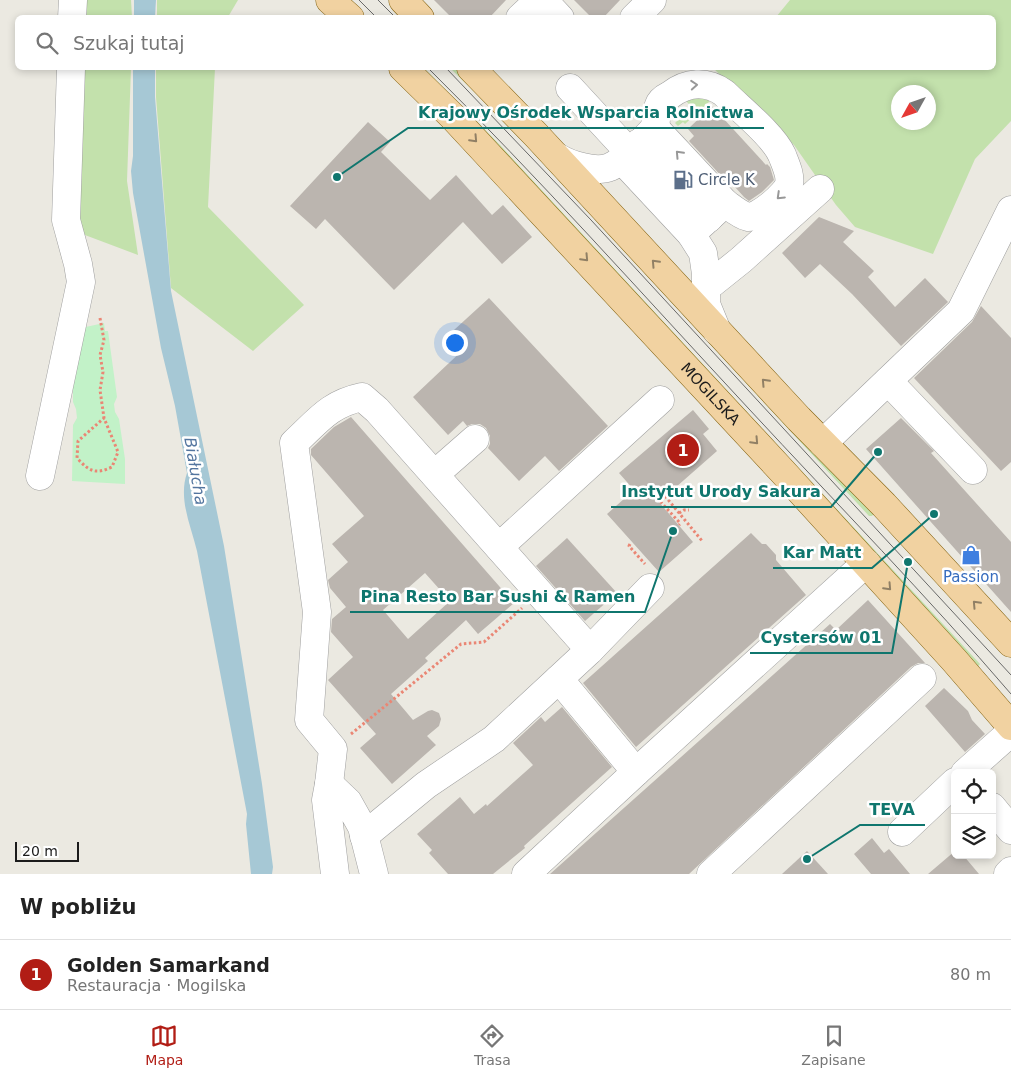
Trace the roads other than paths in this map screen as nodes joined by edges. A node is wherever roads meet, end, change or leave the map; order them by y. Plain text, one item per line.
1 (73, 0) edge
2 (330, 0) edge
3 (403, 0) edge
4 (539, 0) edge
5 (543, 0) edge
6 (652, 0) edge
7 (72, 15) edge
8 (347, 15) edge
9 (417, 15) edge
10 (523, 15) edge
11 (557, 15) edge
12 (637, 15) edge
13 (71, 70) edge
14 (405, 70) edge
15 (473, 70) edge
16 (570, 88) dead end
17 (636, 146) junction
18 (557, 157) junction
19 (820, 189) dead end
20 (1011, 210) edge
21 (708, 218) junction
22 (706, 288) junction
23 (717, 331) junction
24 (888, 381) junction
25 (660, 400) dead end
26 (476, 439) dead end
27 (823, 443) junction
28 (958, 464) dead end
29 (435, 474) junction
30 (40, 476) dead end
31 (499, 547) junction
32 (866, 563) junction
33 (648, 578) road end
34 (1011, 643) edge
35 (590, 650) junction
36 (922, 678) dead end
37 (559, 679) junction
38 (1011, 726) edge
39 (1011, 732) edge
40 (969, 769) edge
41 (636, 772) junction
42 (329, 784) junction
43 (951, 786) edge
44 (996, 813) edge
45 (1011, 830) edge
46 (902, 832) dead end
47 (364, 836) junction
48 (1011, 871) edge
49 (335, 874) edge
50 (374, 874) edge
51 (526, 874) edge
52 (711, 874) edge
53 (1008, 874) edge

1 - 7 lane
2 - 8 main road
3 - 9 main road
4 - 10 lane
5 - 11 lane
6 - 12 lane
13 - 30 lane
14 -> 32 main road, MOGILSKA
15 - 18 main road
16 - 17 lane
17 - 18 lane
17 - 21 lane
21 -> 17 lane
17 -> 21 lane
23 -> 18 main road
19 - 22 lane
20 - 24 lane
21 - 22 lane
22 - 23 lane
27 -> 23 main road
24 - 27 lane
24 - 28 lane
25 - 31 lane
26 - 29 lane
34 -> 27 main road
29 - 31 lane
29 - 42 lane
31 - 35 lane
32 -> 38 main road, MOGILSKA
32 - 41 lane
33 - 35 lane
35 - 37 lane
36 - 52 lane
37 - 41 lane
37 - 47 lane
39 - 40 lane
41 - 51 lane
42 - 47 lane
42 - 49 lane
43 - 46 lane
44 - 45 lane
47 - 50 lane
48 - 53 lane

